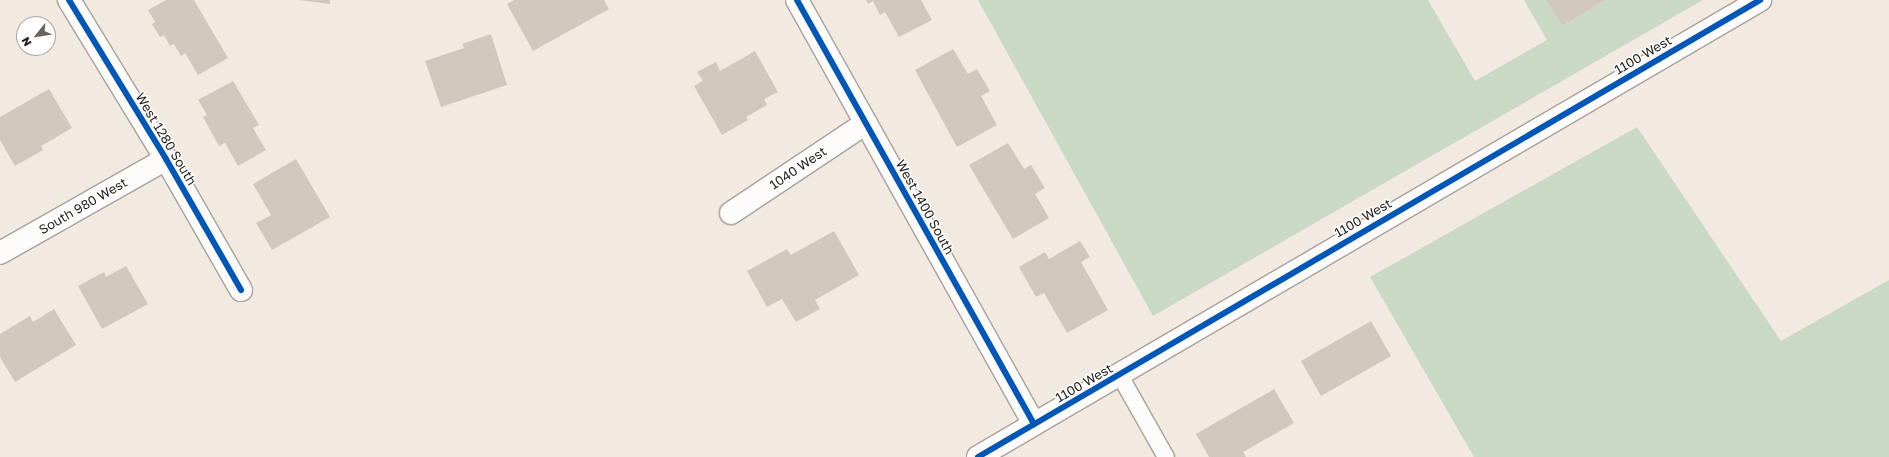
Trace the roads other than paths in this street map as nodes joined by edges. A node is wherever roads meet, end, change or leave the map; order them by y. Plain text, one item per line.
1 (69, 0) edge
2 (797, 0) edge
3 (1760, 0) edge
4 (866, 123) junction
5 (166, 159) junction
6 (731, 213) dead end
7 (0, 253) edge
8 (241, 290) dead end
9 (1120, 374) junction
10 (1034, 424) junction
11 (978, 457) edge
12 (1166, 457) edge

1 - 5 street, West 1280 South
2 - 4 street, West 1400 South
3 - 9 street, 1100 West
4 - 6 street, 1040 West
4 - 10 street, West 1400 South
5 - 7 street, South 980 West
5 - 8 street, West 1280 South
9 - 10 street, 1100 West
9 - 12 lane
10 - 11 street, 1100 West

